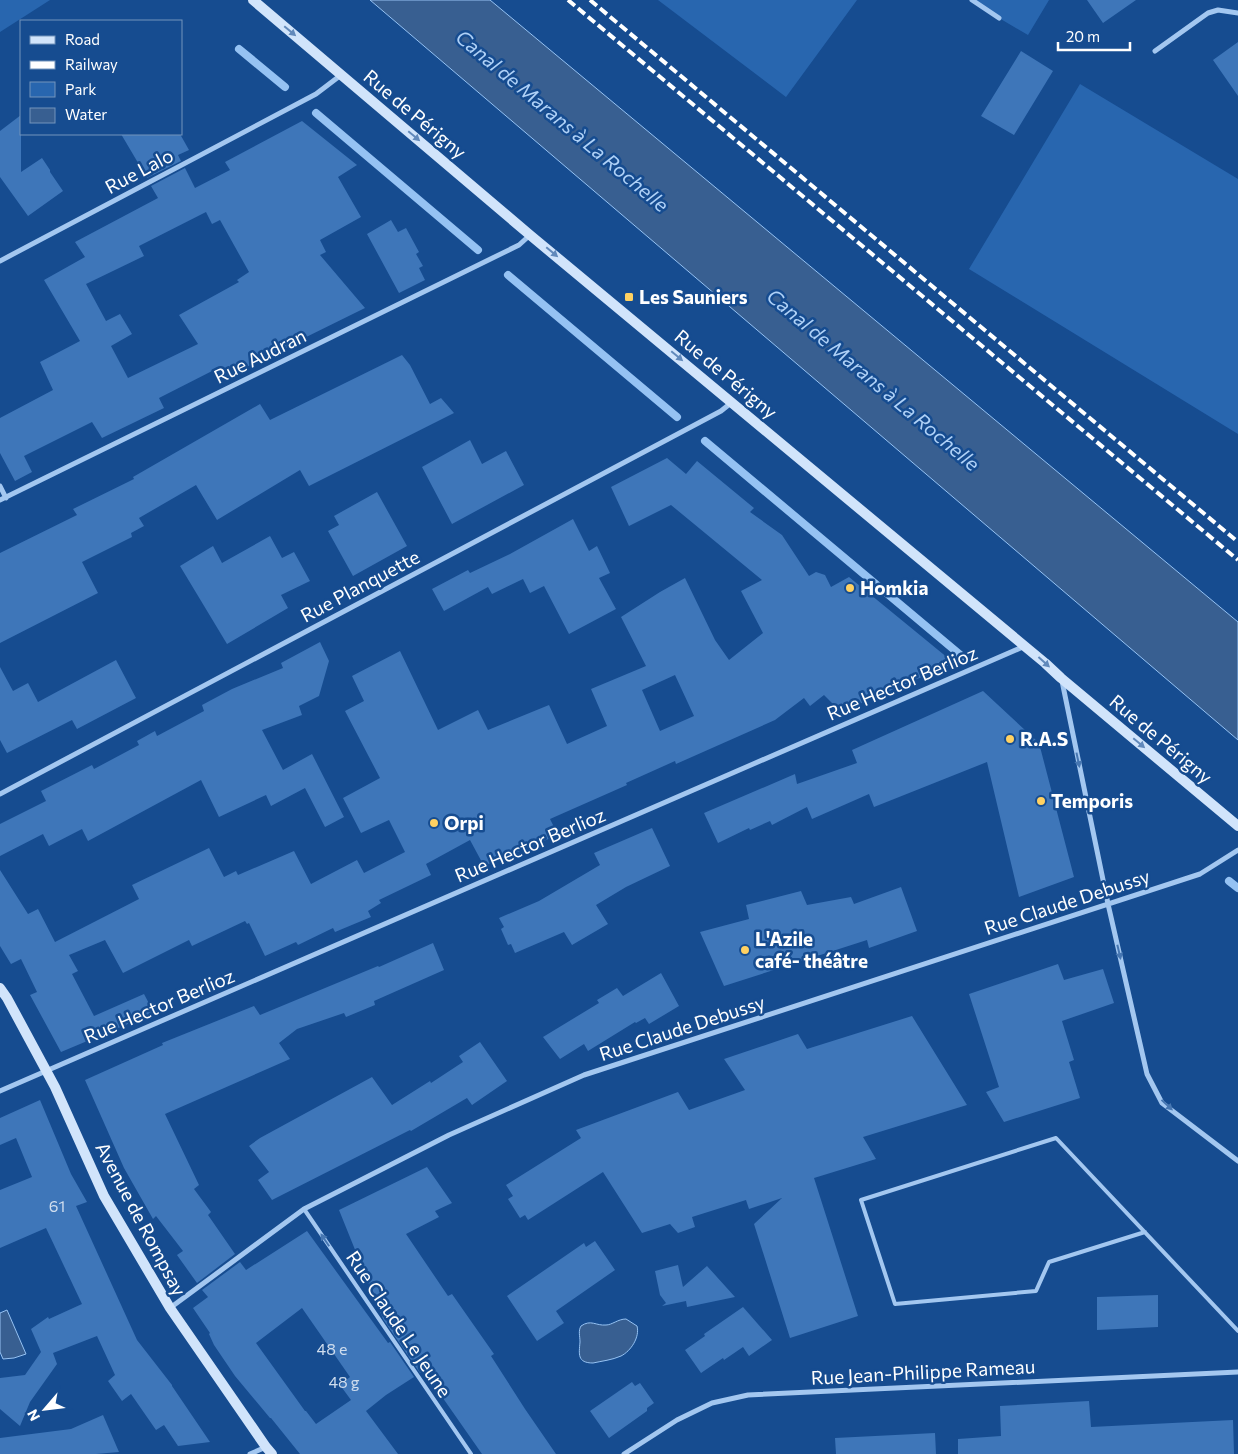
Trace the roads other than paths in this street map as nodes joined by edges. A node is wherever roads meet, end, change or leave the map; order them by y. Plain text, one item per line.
1 (252, 0) edge
2 (972, 0) edge
3 (1238, 14) edge
4 (999, 18) dead end
5 (1155, 51) dead end
6 (341, 75) junction
7 (530, 235) junction
8 (0, 261) edge
9 (732, 402) junction
10 (0, 486) edge
11 (6, 498) junction
12 (0, 500) edge
13 (1025, 646) junction
14 (1061, 678) junction
15 (0, 794) edge
16 (1238, 826) edge
17 (1238, 850) edge
18 (1108, 904) junction
19 (0, 988) edge
20 (47, 1071) junction
21 (0, 1091) edge
22 (1238, 1161) edge
23 (304, 1209) junction
24 (1145, 1232) junction
25 (170, 1308) junction
26 (1238, 1331) edge
27 (1238, 1372) edge
28 (269, 1451) edge
29 (250, 1454) edge
30 (471, 1454) edge
31 (624, 1454) edge

1 -> 6 street, Rue de Périgny
2 - 4 street
3 - 5 street
6 -> 7 street, Rue de Périgny
6 - 8 street, Rue Lalo
7 -> 9 street, Rue de Périgny
7 - 11 street, Rue Audran
9 - 13 street, Rue de Périgny
9 - 15 street, Rue Planquette
10 - 11 street
11 - 12 street, Rue Audran
13 -> 14 street, Rue de Périgny
13 - 20 street, Rue Hector Berlioz
14 -> 16 street, Rue de Périgny
14 -> 18 street
17 - 18 street, Rue Claude Debussy
18 -> 22 street
18 - 23 street, Rue Claude Debussy
19 - 20 street, Avenue de Rompsay
20 - 21 street, Rue Hector Berlioz
20 - 25 street, Avenue de Rompsay
23 - 25 street, Rue Claude Debussy
30 -> 23 lane, Rue Claude Le Jeune
24 - 24 lane
24 - 26 lane
25 - 28 street, Avenue de Rompsay
27 - 31 street, Rue Jean-Philippe Rameau
28 - 29 street

